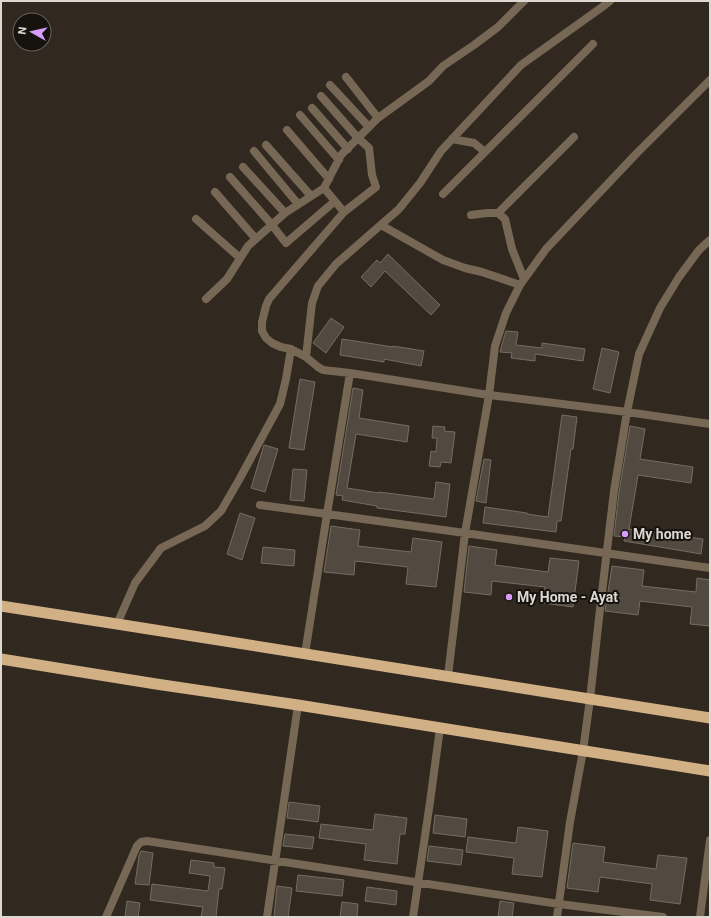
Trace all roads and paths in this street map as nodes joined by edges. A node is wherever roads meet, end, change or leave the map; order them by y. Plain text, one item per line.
1 (524, 1) edge
2 (610, 1) edge
3 (592, 44) dead end
4 (346, 78) dead end
5 (710, 80) edge
6 (330, 85) dead end
7 (321, 96) dead end
8 (312, 108) dead end
9 (300, 115) dead end
10 (378, 118) junction
11 (369, 127) junction
12 (287, 130) dead end
13 (574, 137) dead end
14 (358, 138) junction
15 (452, 138) junction
16 (266, 145) dead end
17 (348, 149) junction
18 (254, 151) dead end
19 (485, 152) junction
20 (339, 160) junction
21 (243, 167) dead end
22 (230, 177) dead end
23 (329, 179) junction
24 (324, 188) junction
25 (215, 192) dead end
26 (443, 194) dead end
27 (311, 196) junction
28 (335, 201) junction
29 (298, 204) junction
30 (344, 212) junction
31 (285, 213) junction
32 (498, 213) junction
33 (471, 215) dead end
34 (196, 219) dead end
35 (272, 225) junction
36 (381, 225) junction
37 (256, 239) junction
38 (710, 240) edge
39 (240, 258) junction
40 (522, 282) junction
41 (206, 299) dead end
42 (291, 349) junction
43 (306, 357) junction
44 (350, 373) junction
45 (489, 395) junction
46 (627, 412) junction
47 (710, 424) edge
48 (260, 505) dead end
49 (327, 514) junction
50 (465, 533) junction
51 (606, 554) junction
52 (710, 568) edge
53 (1, 606) edge
54 (117, 624) junction
55 (305, 654) junction
56 (1, 659) edge
57 (448, 676) junction
58 (590, 699) junction
59 (298, 705) junction
60 (710, 718) edge
61 (440, 728) junction
62 (583, 751) junction
63 (710, 771) edge
64 (710, 840) edge
65 (276, 860) junction
66 (418, 882) junction
67 (559, 904) junction
68 (106, 917) edge
69 (268, 917) edge
70 (413, 917) edge
71 (557, 917) edge
72 (663, 917) edge
73 (700, 917) edge

1 - 10 street
2 - 15 street
3 - 19 street
4 - 10 street
5 - 40 street
6 - 11 street
7 - 14 street
8 - 17 street
9 - 20 street
10 - 11 street
11 - 14 street
12 - 23 street
13 - 32 street
14 - 17 street
14 - 30 street
15 - 19 street
15 - 36 street
16 - 27 street
17 - 20 street
18 - 29 street
19 - 26 street
20 - 23 street
21 - 31 street
22 - 35 street
23 - 24 street
24 - 27 street
24 - 28 street
25 - 37 street
27 - 29 street
28 - 30 street
28 - 35 street
29 - 31 street
30 - 42 street
31 - 35 street
32 - 33 street
32 - 40 street
34 - 39 street
35 - 37 street
36 - 40 street
36 - 43 street
37 - 39 street
38 - 46 street
39 - 41 street
40 - 45 street
42 - 43 street
42 - 54 street
43 - 44 street
44 - 45 street
44 - 49 street
45 - 46 street
45 - 50 street
46 - 47 street
46 - 51 street
48 - 49 street
49 - 50 street
49 - 55 street
50 - 51 street
50 - 57 street
51 - 52 street
51 - 58 street
53 - 54 highway
54 - 55 highway
55 - 57 highway
56 - 59 highway
57 - 58 highway
58 - 60 highway
58 - 62 street
59 - 61 highway
59 - 65 street
61 - 62 highway
61 - 66 street
62 - 63 highway
62 - 67 street
64 - 73 street
65 - 66 street
65 - 68 street
65 - 69 street
66 - 67 street
66 - 70 street
67 - 71 street
67 - 72 street

